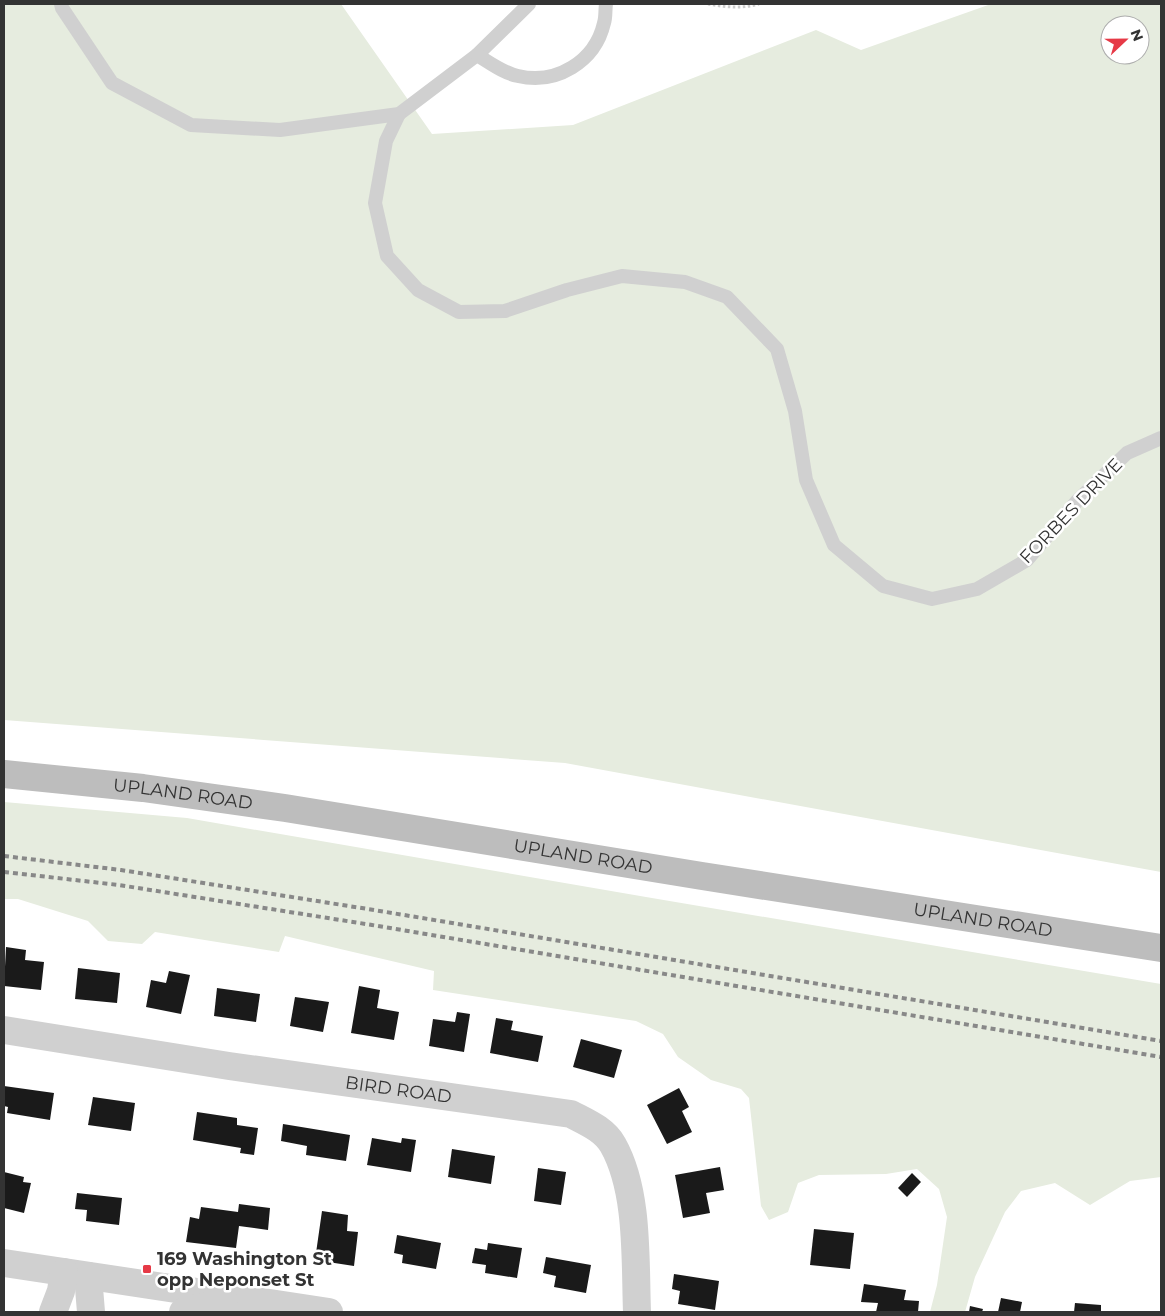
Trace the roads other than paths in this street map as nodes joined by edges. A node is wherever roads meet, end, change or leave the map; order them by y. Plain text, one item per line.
1 (61, 4) edge
2 (529, 4) edge
3 (606, 4) edge
4 (477, 54) junction
5 (399, 114) junction
6 (1161, 438) edge
7 (4, 774) edge
8 (1161, 948) edge
9 (4, 1030) edge
10 (4, 1263) edge
11 (76, 1274) junction
12 (236, 1298) junction
13 (53, 1312) edge
14 (91, 1312) edge
15 (183, 1312) edge
16 (329, 1312) edge
17 (637, 1312) edge

1 - 5 lane
2 - 4 lane
3 - 4 lane
4 - 5 lane
5 - 6 lane, FORBES DRIVE
7 - 8 main road, UPLAND ROAD
9 - 17 street, BIRD ROAD
10 - 11 street
11 - 12 street
11 - 13 street
11 - 14 street
12 - 15 street
12 - 16 street

